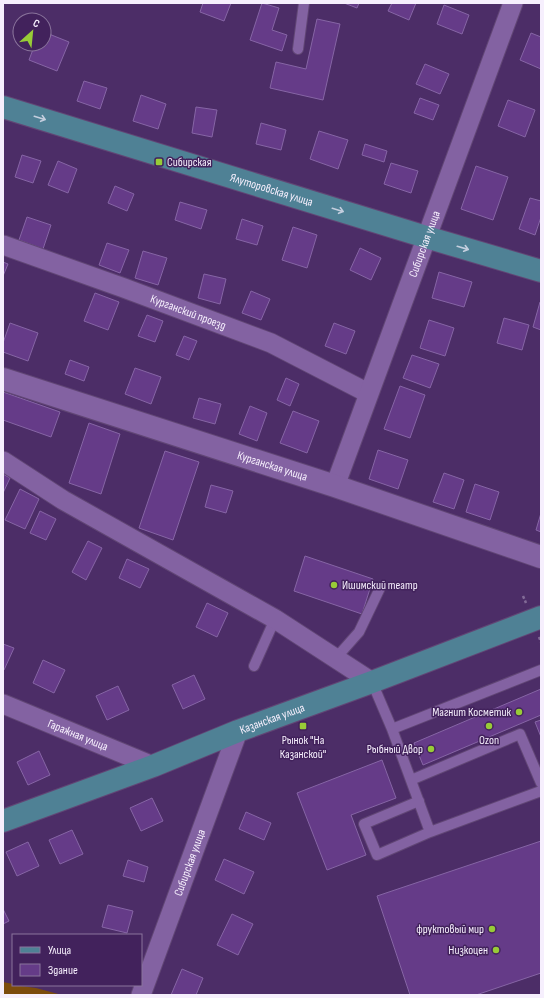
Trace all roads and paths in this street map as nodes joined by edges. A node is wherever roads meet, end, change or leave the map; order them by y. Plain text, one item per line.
1 (304, 3) edge
2 (513, 3) edge
3 (298, 48) dead end
4 (3, 107) edge
5 (426, 237) junction
6 (3, 245) edge
7 (541, 271) edge
8 (3, 379) edge
9 (368, 393) junction
10 (3, 461) edge
11 (335, 486) junction
12 (541, 556) edge
13 (380, 588) dead end
14 (541, 617) edge
15 (276, 619) junction
16 (336, 658) junction
17 (254, 666) dead end
18 (541, 670) edge
19 (372, 682) junction
20 (3, 704) edge
21 (392, 730) junction
22 (238, 731) junction
23 (153, 766) junction
24 (411, 780) junction
25 (541, 783) edge
26 (541, 791) edge
27 (419, 801) junction
28 (3, 821) edge
29 (430, 832) junction
30 (141, 995) edge

1 - 3 lane
2 - 5 street, Сибирская улица
4 -> 5 main road, Ялуторовская улица
5 -> 7 main road, Ялуторовская улица
5 - 9 street, Сибирская улица
6 - 9 street, Курганский проезд
8 - 11 main road, Курганская улица
9 - 11 street, Сибирская улица
10 - 15 street
11 - 12 main road, Курганская улица
13 - 16 lane
14 - 19 main road, Казанская улица
15 - 16 street
15 - 17 lane
16 - 19 street
18 - 21 lane
19 - 21 lane
19 - 22 main road, Казанская улица
20 - 23 street, Гаражная улица
21 - 24 lane
22 - 23 main road, Казанская улица
22 - 30 street, Сибирская улица
23 - 28 main road, Казанская улица
24 - 25 lane
24 - 27 lane
26 - 29 lane
27 - 29 lane
27 - 29 lane

